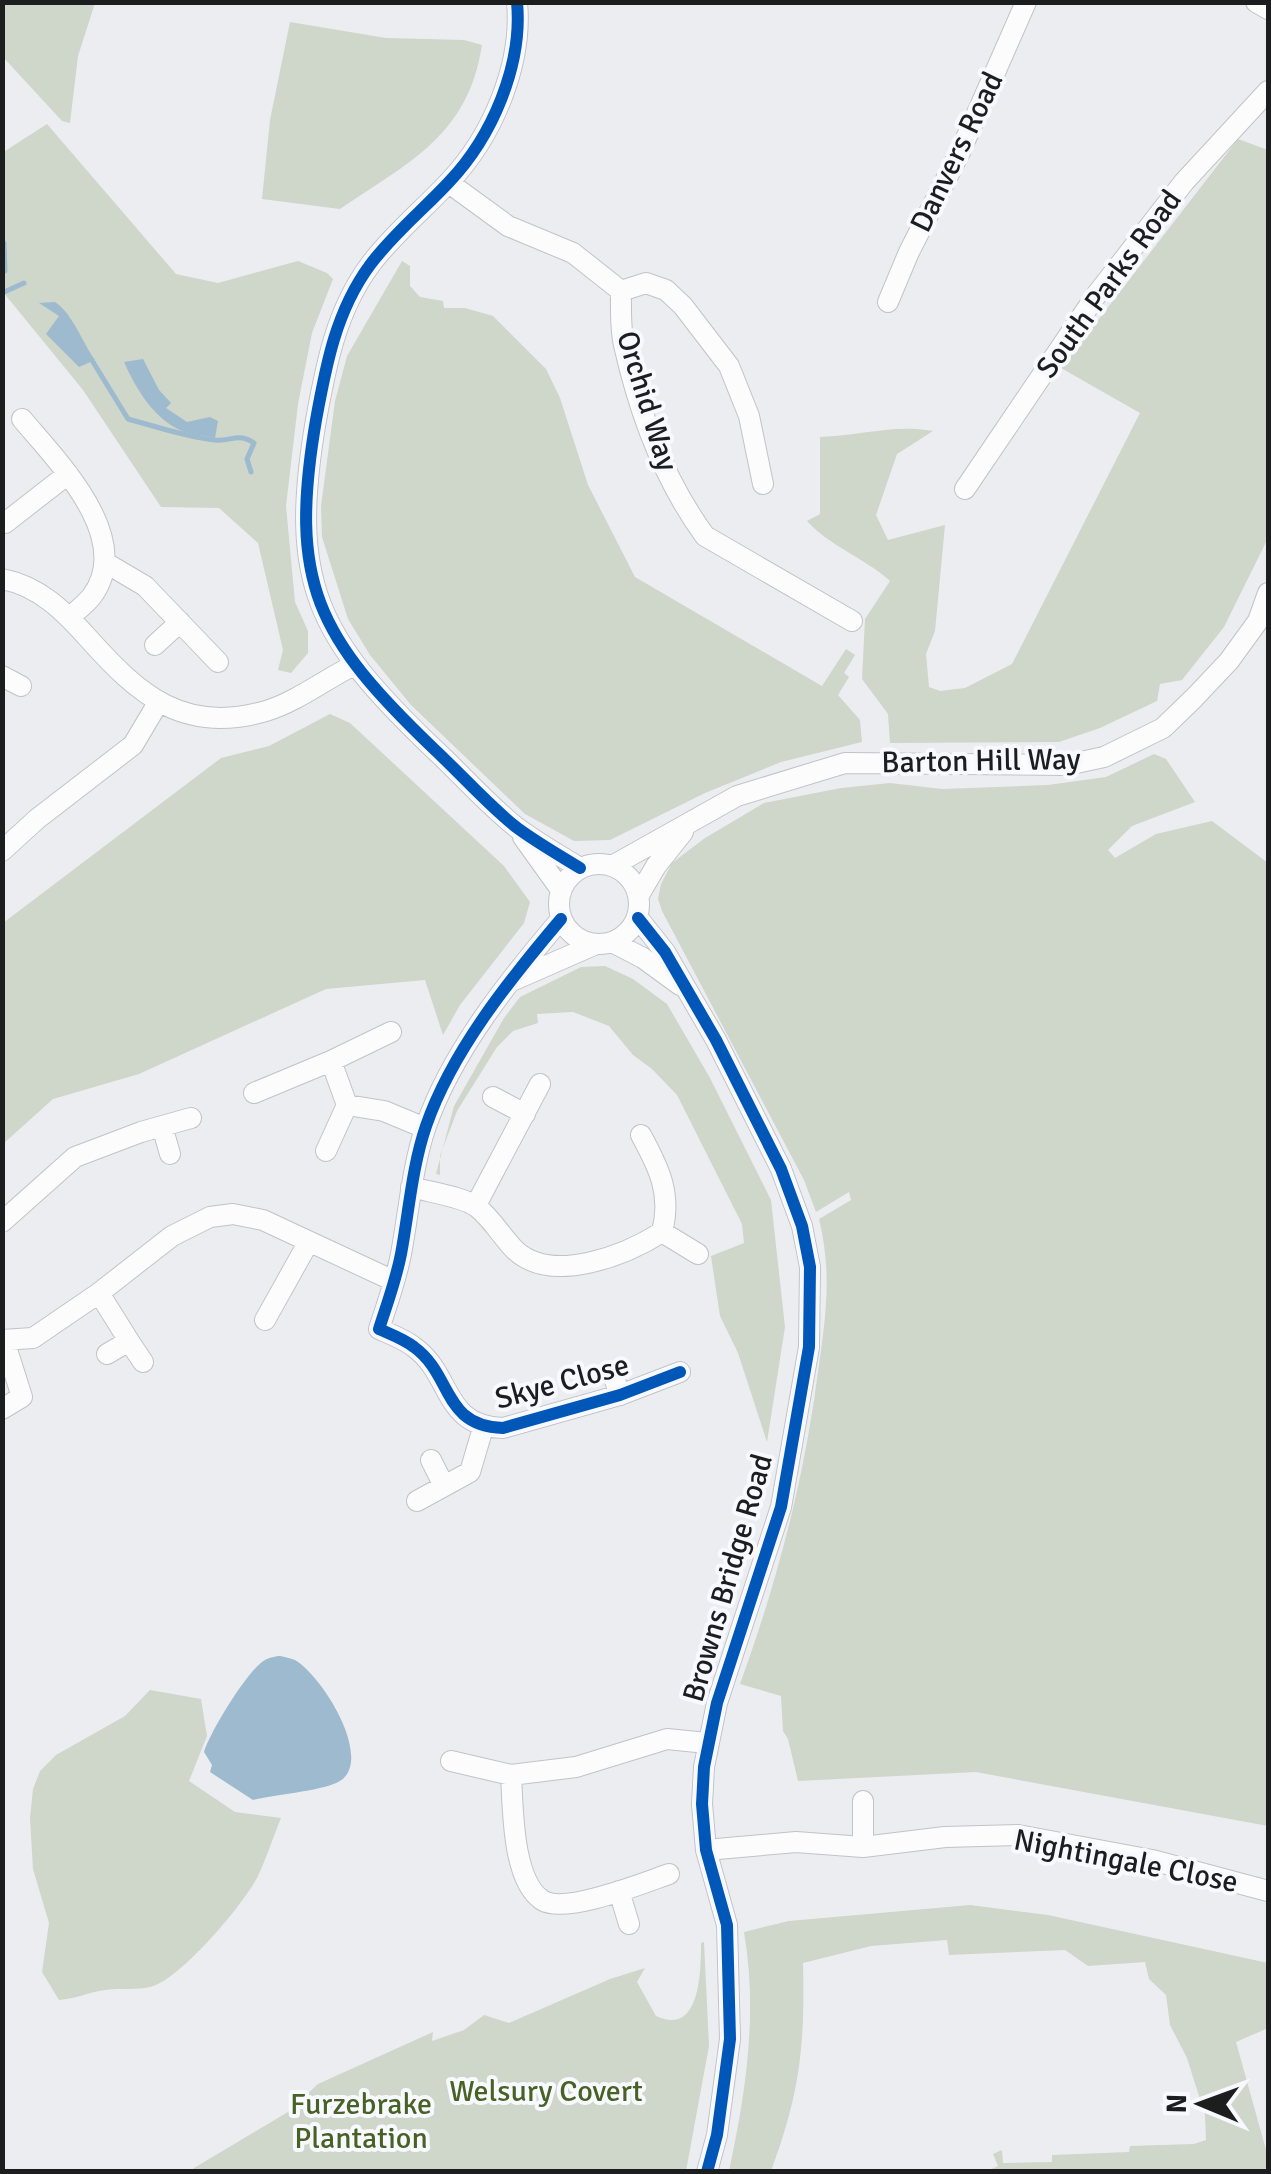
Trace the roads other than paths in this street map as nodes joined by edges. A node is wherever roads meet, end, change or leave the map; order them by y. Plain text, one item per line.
1 (516, 2) edge
2 (1026, 2) edge
3 (1256, 2) edge
4 (1268, 10) edge
5 (1268, 91) edge
6 (449, 183) junction
7 (620, 291) junction
8 (888, 302) dead end
9 (22, 419) dead end
10 (68, 474) junction
11 (762, 484) dead end
12 (964, 489) dead end
13 (5, 523) dead end
14 (106, 563) junction
15 (2, 579) edge
16 (1268, 592) edge
17 (69, 618) junction
18 (180, 622) junction
19 (852, 622) dead end
20 (155, 645) dead end
21 (218, 662) dead end
22 (354, 665) junction
23 (158, 702) junction
24 (690, 823) junction
25 (516, 827) junction
26 (2, 851) edge
27 (612, 866) junction
28 (580, 868) junction
29 (561, 890) junction
30 (639, 895) junction
31 (638, 918) junction
32 (560, 919) junction
33 (604, 944) junction
34 (508, 983) junction
35 (685, 989) junction
36 (391, 1032) dead end
37 (331, 1061) junction
38 (540, 1084) dead end
39 (254, 1093) dead end
40 (493, 1097) dead end
41 (348, 1105) junction
42 (525, 1114) junction
43 (191, 1118) dead end
44 (162, 1126) junction
45 (425, 1128) junction
46 (640, 1135) dead end
47 (326, 1151) dead end
48 (170, 1154) dead end
49 (411, 1187) junction
50 (476, 1205) junction
51 (2, 1222) edge
52 (662, 1232) junction
53 (308, 1243) junction
54 (698, 1254) dead end
55 (394, 1281) junction
56 (98, 1293) junction
57 (279, 1294) junction
58 (300, 1305) dead end
59 (265, 1320) dead end
60 (3, 1340) edge
61 (129, 1341) junction
62 (107, 1354) dead end
63 (143, 1362) dead end
64 (612, 1372) dead end
65 (680, 1372) dead end
66 (620, 1395) junction
67 (2, 1409) edge
68 (483, 1428) junction
69 (431, 1460) dead end
70 (444, 1486) junction
71 (417, 1501) dead end
72 (707, 1743) junction
73 (451, 1762) dead end
74 (511, 1775) junction
75 (863, 1801) dead end
76 (863, 1847) junction
77 (706, 1850) junction
78 (669, 1874) dead end
79 (619, 1890) junction
80 (1268, 1891) edge
81 (629, 1924) dead end
82 (707, 2172) edge

1 - 6 street
2 - 8 street, Danvers Road
3 - 4 street
5 - 12 street, South Parks Road
6 - 7 street, Orchid Way
6 - 22 street
7 - 11 street
7 - 19 street, Orchid Way
9 - 10 street
10 - 13 street
10 - 14 street
14 - 17 street
14 - 18 street
15 - 17 street
16 - 24 street, Barton Hill Way
17 - 23 street
18 - 20 street
18 - 21 street
22 - 23 street
22 - 25 street
23 - 26 street
24 - 27 street, Barton Hill Way
24 - 30 street, Barton Hill Way
25 - 28 street
25 - 29 street
27 - 28 street
27 - 30 street
28 - 29 street
29 - 32 street
30 - 31 street
31 - 33 street
31 - 35 street, Browns Bridge Road
32 - 33 street
32 - 34 street, Skye Close
33 - 34 street
33 - 35 street, Browns Bridge Road
34 - 45 street, Skye Close
35 - 72 street, Browns Bridge Road
36 - 37 street
37 - 39 street
37 - 41 street
38 - 42 street
40 - 42 street
41 - 45 street
41 - 47 street
42 - 50 street
43 - 44 street
44 - 48 street
44 - 51 street
45 - 49 street, Skye Close
46 - 52 street
49 - 50 street
49 - 55 street, Skye Close
50 - 52 street
52 - 54 street
53 - 55 street
53 - 56 street
53 - 57 street
55 - 68 street, Skye Close
56 - 60 street
56 - 61 street
57 - 58 street
57 - 59 street
60 - 67 street
61 - 62 street
61 - 63 street
64 - 66 street, Skye Close
65 - 66 street, Skye Close
66 - 68 street, Skye Close
68 - 70 street, Skye Close
69 - 70 street
70 - 71 street, Skye Close
72 - 74 street
72 - 77 street, Browns Bridge Road
73 - 74 street
74 - 79 street
75 - 76 street
76 - 77 street, Nightingale Close
76 - 80 street, Nightingale Close
77 - 82 street, Browns Bridge Road
78 - 79 street
79 - 81 street

